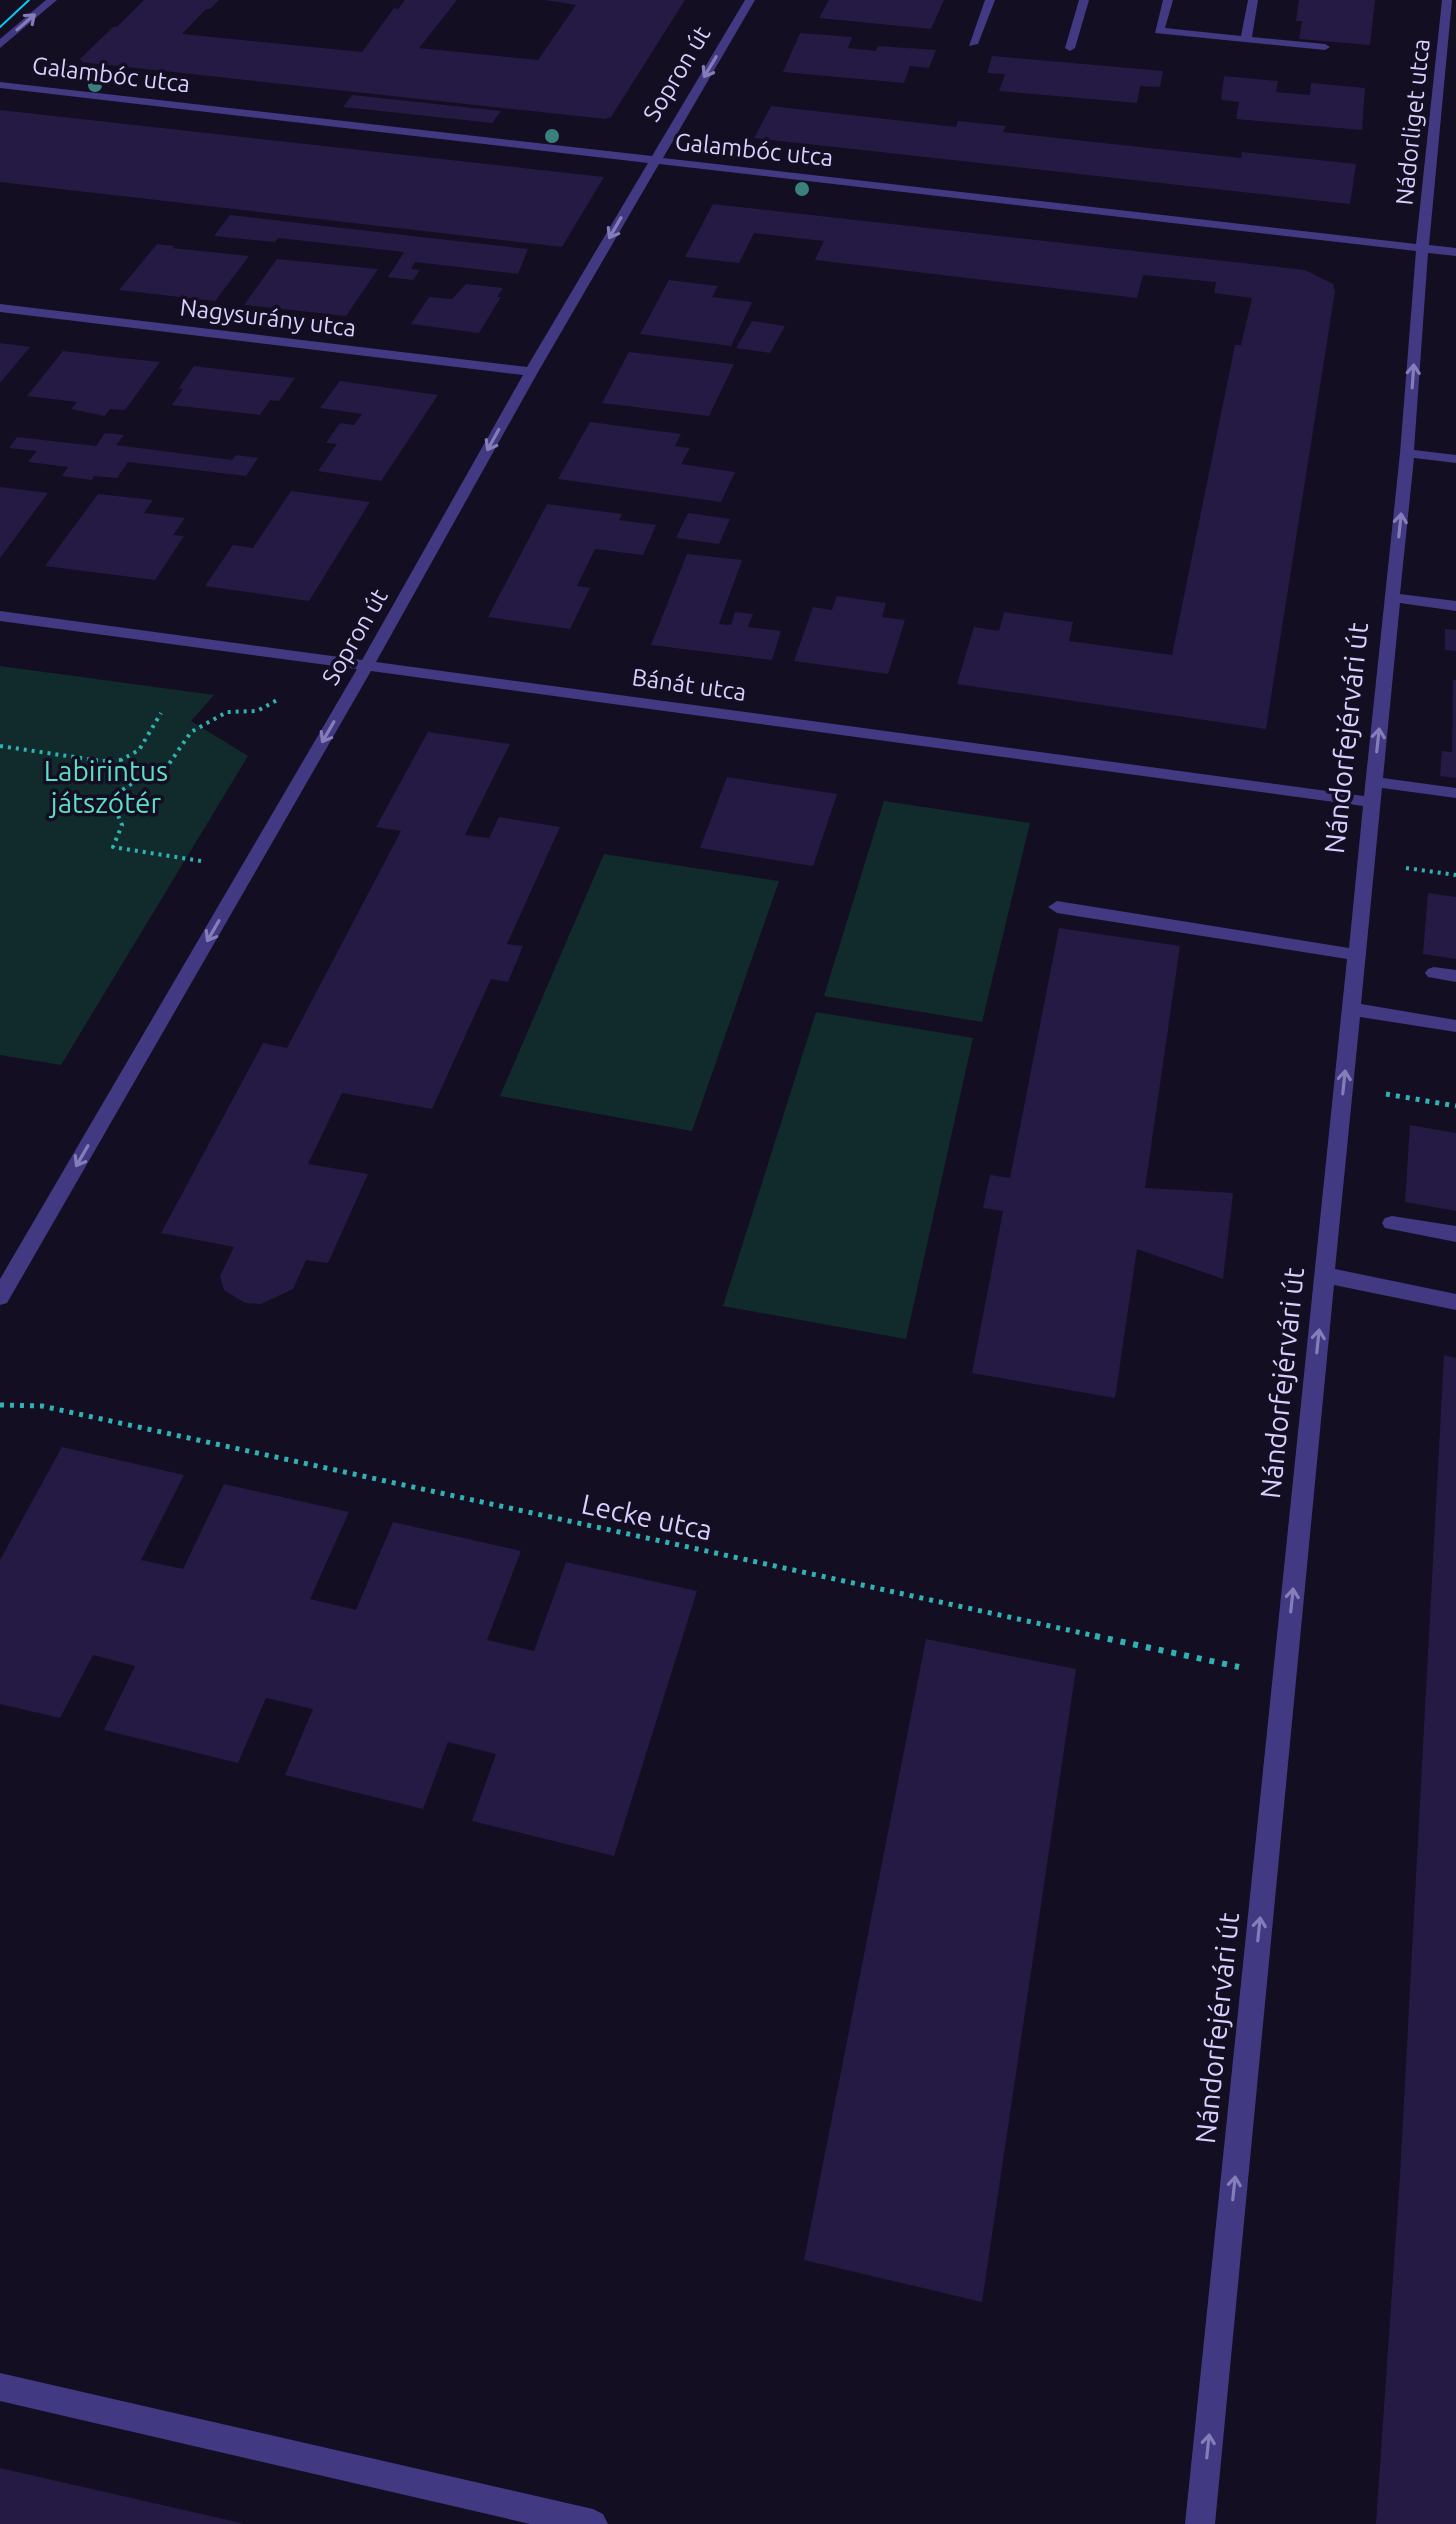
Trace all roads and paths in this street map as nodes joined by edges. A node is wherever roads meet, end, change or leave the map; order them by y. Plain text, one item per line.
1 (52, 0) edge
2 (750, 0) edge
3 (990, 0) edge
4 (1084, 0) edge
5 (1168, 0) edge
6 (1253, 0) edge
7 (1447, 0) edge
8 (1246, 39) junction
9 (973, 44) dead end
10 (0, 45) edge
11 (1325, 47) dead end
12 (1070, 48) dead end
13 (0, 85) edge
14 (654, 161) junction
15 (1422, 248) junction
16 (1456, 252) edge
17 (0, 308) edge
18 (531, 372) junction
19 (1407, 453) junction
20 (1456, 459) edge
21 (1392, 597) junction
22 (1456, 606) edge
23 (0, 616) edge
24 (367, 665) junction
25 (279, 699) dead end
26 (161, 713) dead end
27 (0, 746) edge
28 (121, 760) junction
29 (134, 782) junction
30 (1374, 782) junction
31 (1456, 793) edge
32 (1372, 802) junction
33 (201, 861) dead end
34 (1057, 907) dead end
35 (1357, 955) junction
36 (1434, 973) dead end
37 (1456, 976) edge
38 (1351, 1009) junction
39 (1456, 1026) edge
40 (1343, 1087) junction
41 (1456, 1106) edge
42 (1392, 1223) dead end
43 (1456, 1234) edge
44 (1325, 1275) junction
45 (0, 1297) edge
46 (1456, 1302) edge
47 (0, 1405) edge
48 (1284, 1677) junction
49 (0, 2387) edge
50 (593, 2524) edge
51 (1200, 2524) edge

10 -> 1 street
2 -> 14 street, Sopron út
3 - 9 street
4 - 12 street
5 - 8 street
6 - 8 street
7 - 15 street, Nádorliget utca
8 - 11 street
13 - 14 street, Galambóc utca
14 - 15 street, Galambóc utca
14 -> 18 street, Sopron út
15 - 16 street, Galambóc utca
19 -> 15 street, Nándorfejérvári út
17 - 18 street, Nagysurány utca
18 -> 24 street, Sopron út
19 - 20 street
21 -> 19 street, Nándorfejérvári út
21 - 22 street
30 -> 21 street, Nándorfejérvári út
23 - 24 street, Bánát utca
24 - 32 street, Bánát utca
24 -> 45 street, Sopron út
25 - 29 path
26 - 28 path
27 - 28 path
28 - 29 path
29 - 33 path
30 - 31 street
30 - 32 street, Nándorfejérvári út
32 - 35 street, Nándorfejérvári út
34 - 35 street
35 - 38 street, Nándorfejérvári út
36 - 37 street
38 - 39 street
40 -> 38 street, Nándorfejérvári út
40 - 41 path
40 - 44 street, Nándorfejérvári út
42 - 43 street
44 - 46 street
48 -> 44 street, Nándorfejérvári út
47 - 48 path, Lecke utca
51 -> 48 street, Nándorfejérvári út
49 - 50 street

